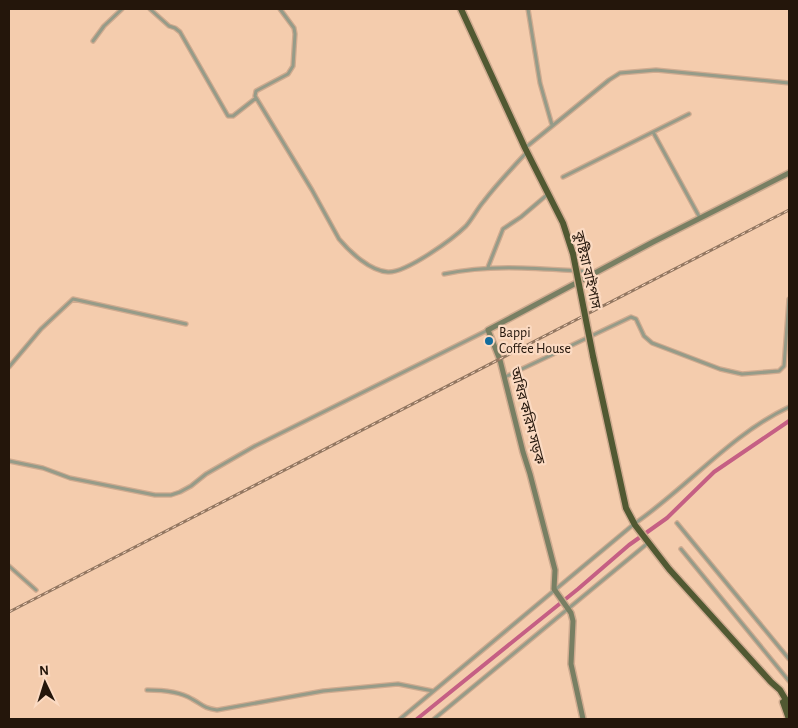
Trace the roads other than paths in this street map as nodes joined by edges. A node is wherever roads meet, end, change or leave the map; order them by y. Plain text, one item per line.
1 (122, 9) edge
2 (150, 9) edge
3 (280, 9) edge
4 (461, 9) edge
5 (528, 9) edge
6 (93, 40) dead end
7 (789, 82) edge
8 (256, 98) junction
9 (689, 114) dead end
10 (552, 126) junction
11 (653, 132) junction
12 (526, 150) junction
13 (789, 173) edge
14 (563, 177) dead end
15 (548, 194) junction
16 (700, 218) junction
17 (488, 267) junction
18 (598, 272) junction
19 (444, 274) dead end
20 (789, 299) edge
21 (186, 324) dead end
22 (488, 330) junction
23 (9, 367) edge
24 (504, 377) junction
25 (789, 407) edge
26 (9, 461) edge
27 (677, 523) dead end
28 (635, 524) junction
29 (648, 542) junction
30 (681, 549) dead end
31 (9, 566) edge
32 (36, 590) dead end
33 (556, 592) junction
34 (569, 609) junction
35 (789, 659) edge
36 (789, 681) edge
37 (147, 690) dead end
38 (433, 691) junction
39 (786, 702) edge
40 (789, 711) edge
41 (400, 719) edge
42 (434, 719) edge
43 (583, 719) edge
44 (789, 719) edge

1 - 6 street
2 - 8 street
3 - 8 street
4 - 12 highway, কুষ্টিয়া বাইপাস
5 - 10 street
7 - 10 street
8 - 12 street
9 - 11 street
10 - 12 street
11 - 14 street
11 - 16 street
12 - 15 highway, কুষ্টিয়া বাইপাস
13 - 16 main road
15 - 17 street
15 - 28 highway, কুষ্টিয়া বাইপাস, bridge
16 - 18 main road
17 - 18 street
17 - 19 street
18 - 22 main road
20 - 24 street
21 - 23 street
22 - 24 main road, অধির করিম সড়ক
22 - 26 street
24 - 33 main road, অধির করিম সড়ক
25 - 28 street
27 - 35 street
28 - 29 highway, কুষ্টিয়া বাইপাস
28 - 33 street
29 - 34 street
29 - 39 highway, কুষ্টিয়া বাইপাস
30 - 36 street
31 - 32 street
33 - 34 main road
33 - 38 street
34 - 42 street
34 - 43 main road
37 - 38 street
38 - 41 street
39 - 40 highway, কুষ্টিয়া বাইপাস
39 - 44 highway

